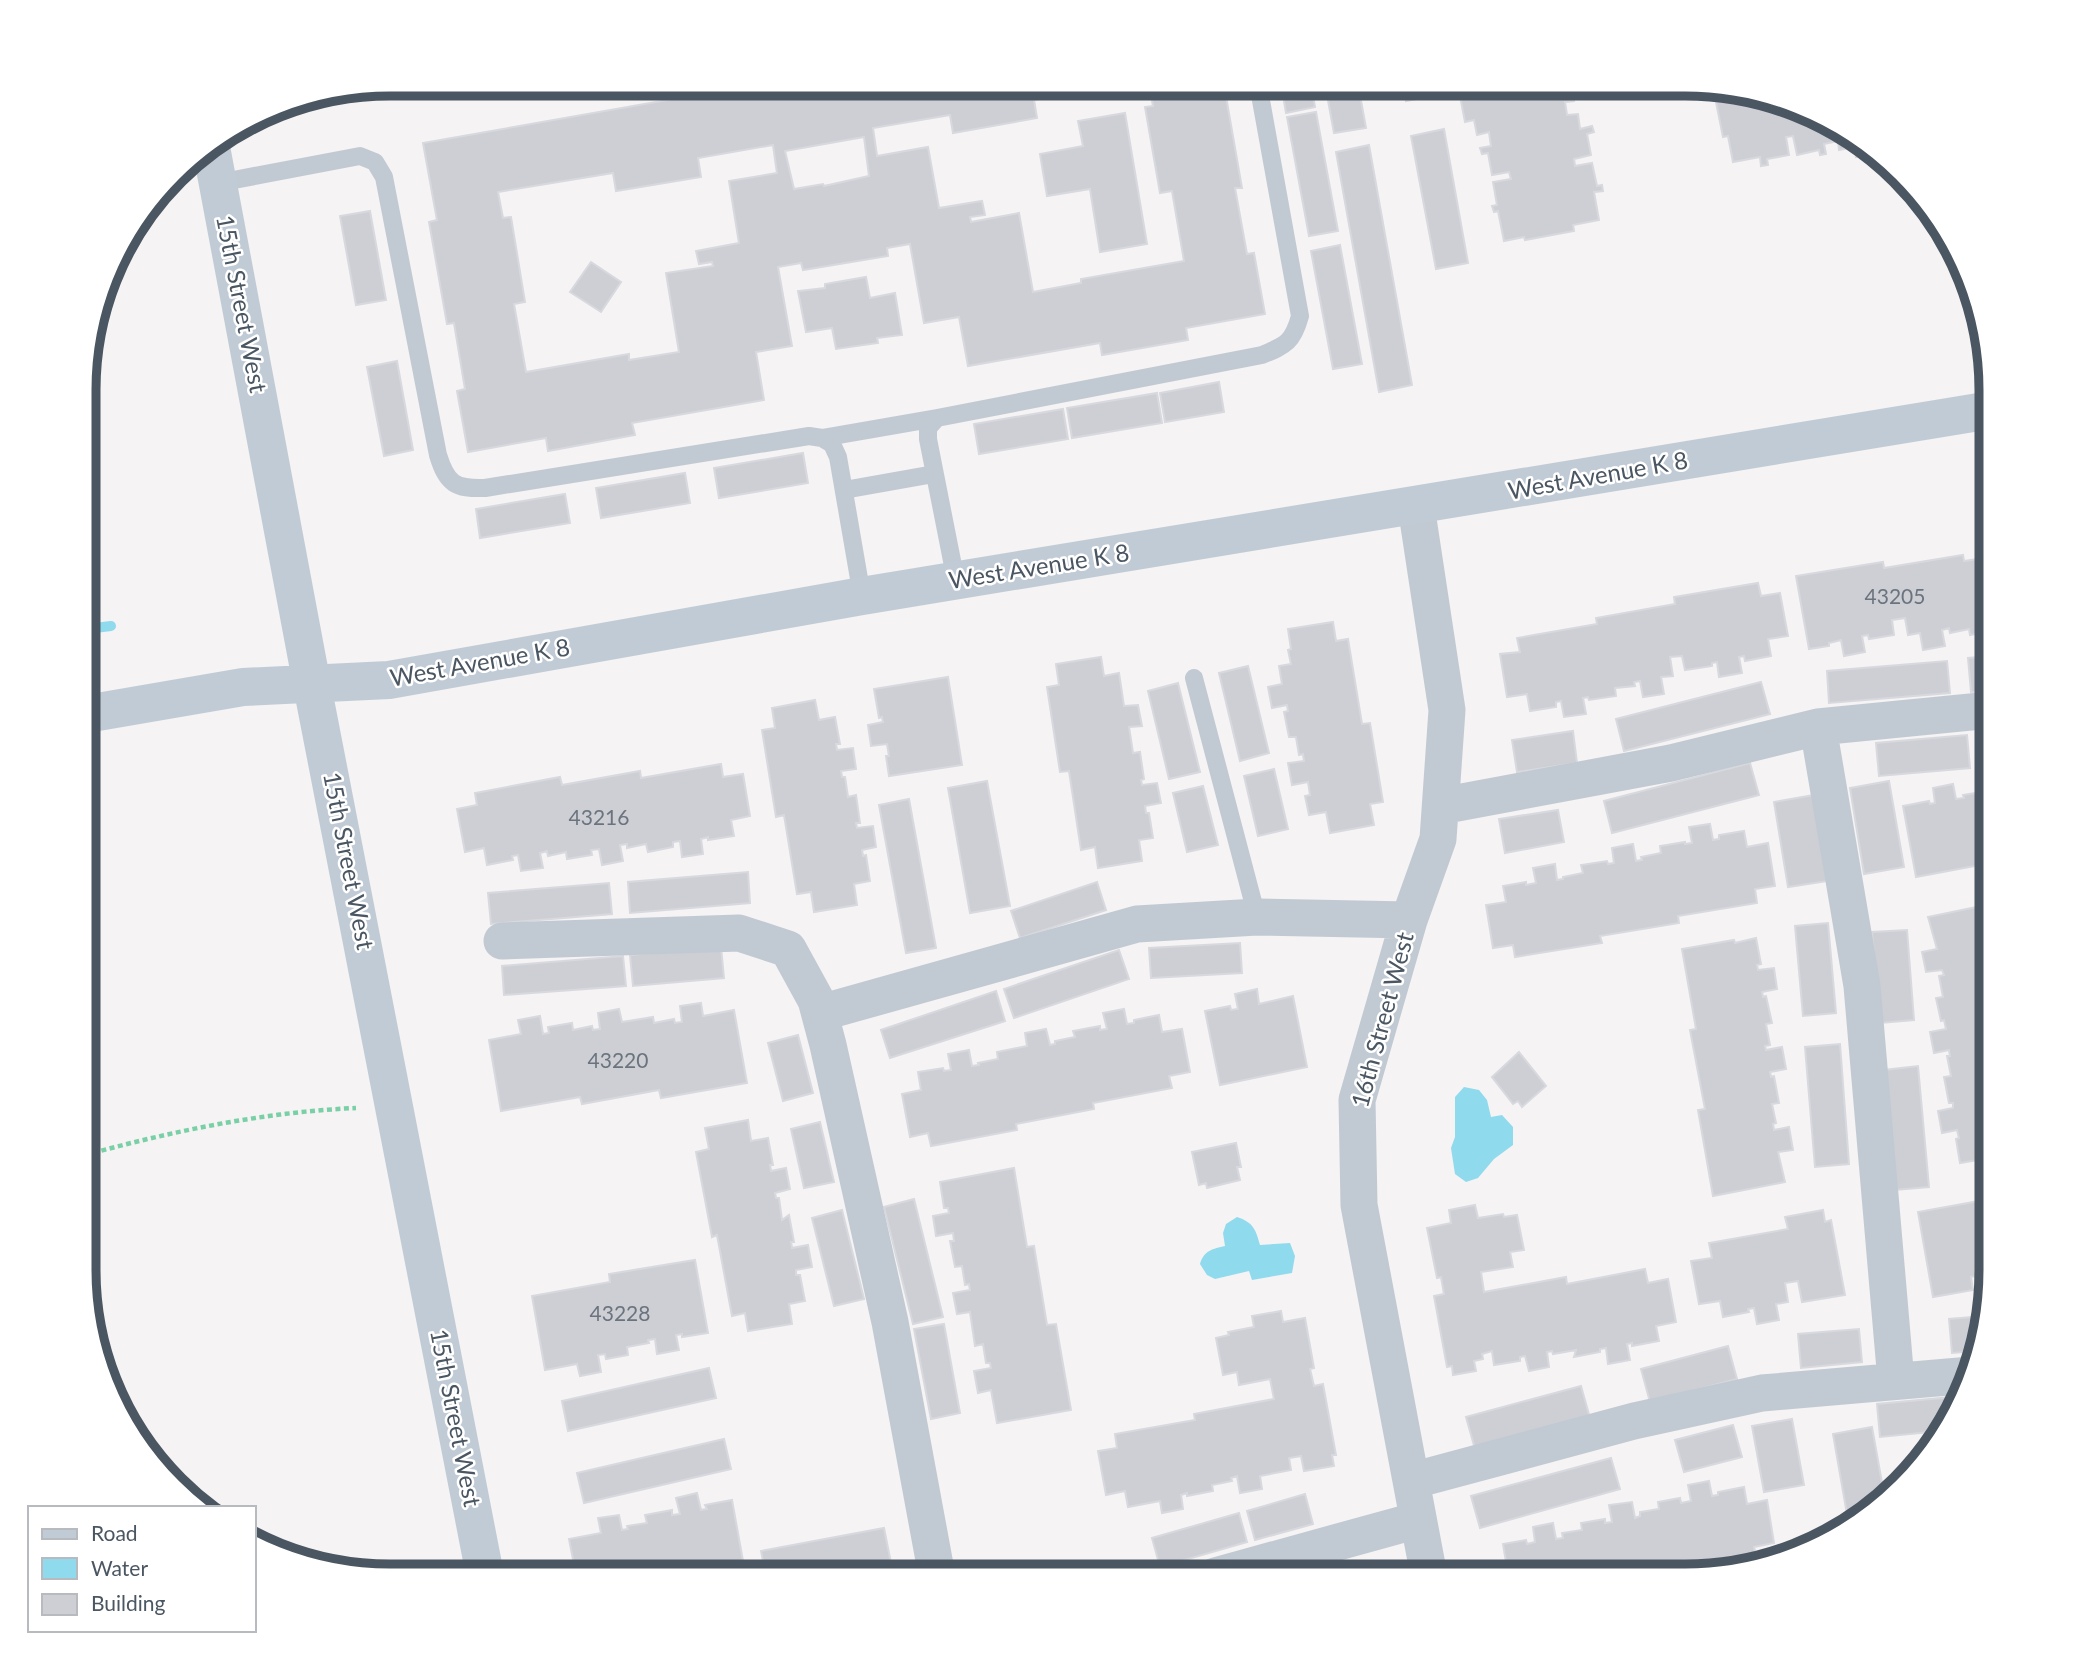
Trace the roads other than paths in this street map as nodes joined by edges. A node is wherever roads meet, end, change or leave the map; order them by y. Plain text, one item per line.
1 (1260, 96) edge
2 (214, 165) edge
3 (1979, 412) edge
4 (937, 418) junction
5 (822, 438) junction
6 (934, 474) junction
7 (844, 491) junction
8 (1416, 506) junction
9 (956, 580) junction
10 (862, 596) junction
11 (1194, 678) dead end
12 (312, 685) junction
13 (1979, 711) edge
14 (96, 712) edge
15 (1818, 727) junction
16 (1441, 806) junction
17 (1257, 917) junction
18 (1409, 920) junction
19 (502, 941) dead end
20 (820, 1013) junction
21 (1959, 1376) edge
22 (1896, 1381) junction
23 (1411, 1481) junction
24 (1418, 1520) junction
25 (483, 1564) edge
26 (935, 1564) edge
27 (1258, 1564) edge
28 (1427, 1564) edge

1 - 4 lane
2 - 5 lane
2 - 12 street, 15th Street West
3 - 8 street, West Avenue K 8
4 - 5 lane
4 - 6 lane
5 - 7 lane
6 - 7 lane
6 - 9 lane
7 - 10 lane
8 - 9 street, West Avenue K 8
8 - 16 street, 16th Street West
9 - 10 street, West Avenue K 8
10 - 12 street, West Avenue K 8
11 - 17 lane
12 - 14 street, West Avenue K 8
12 - 25 street, 15th Street West
13 - 15 street
15 - 16 street
15 - 22 street
16 - 18 street, 16th Street West
17 - 18 street
17 - 20 street
18 - 23 street, 16th Street West
19 - 20 street
20 - 26 street
21 - 22 street
22 - 23 street
23 - 24 street, 16th Street West
24 - 27 street
24 - 28 street, 16th Street West

